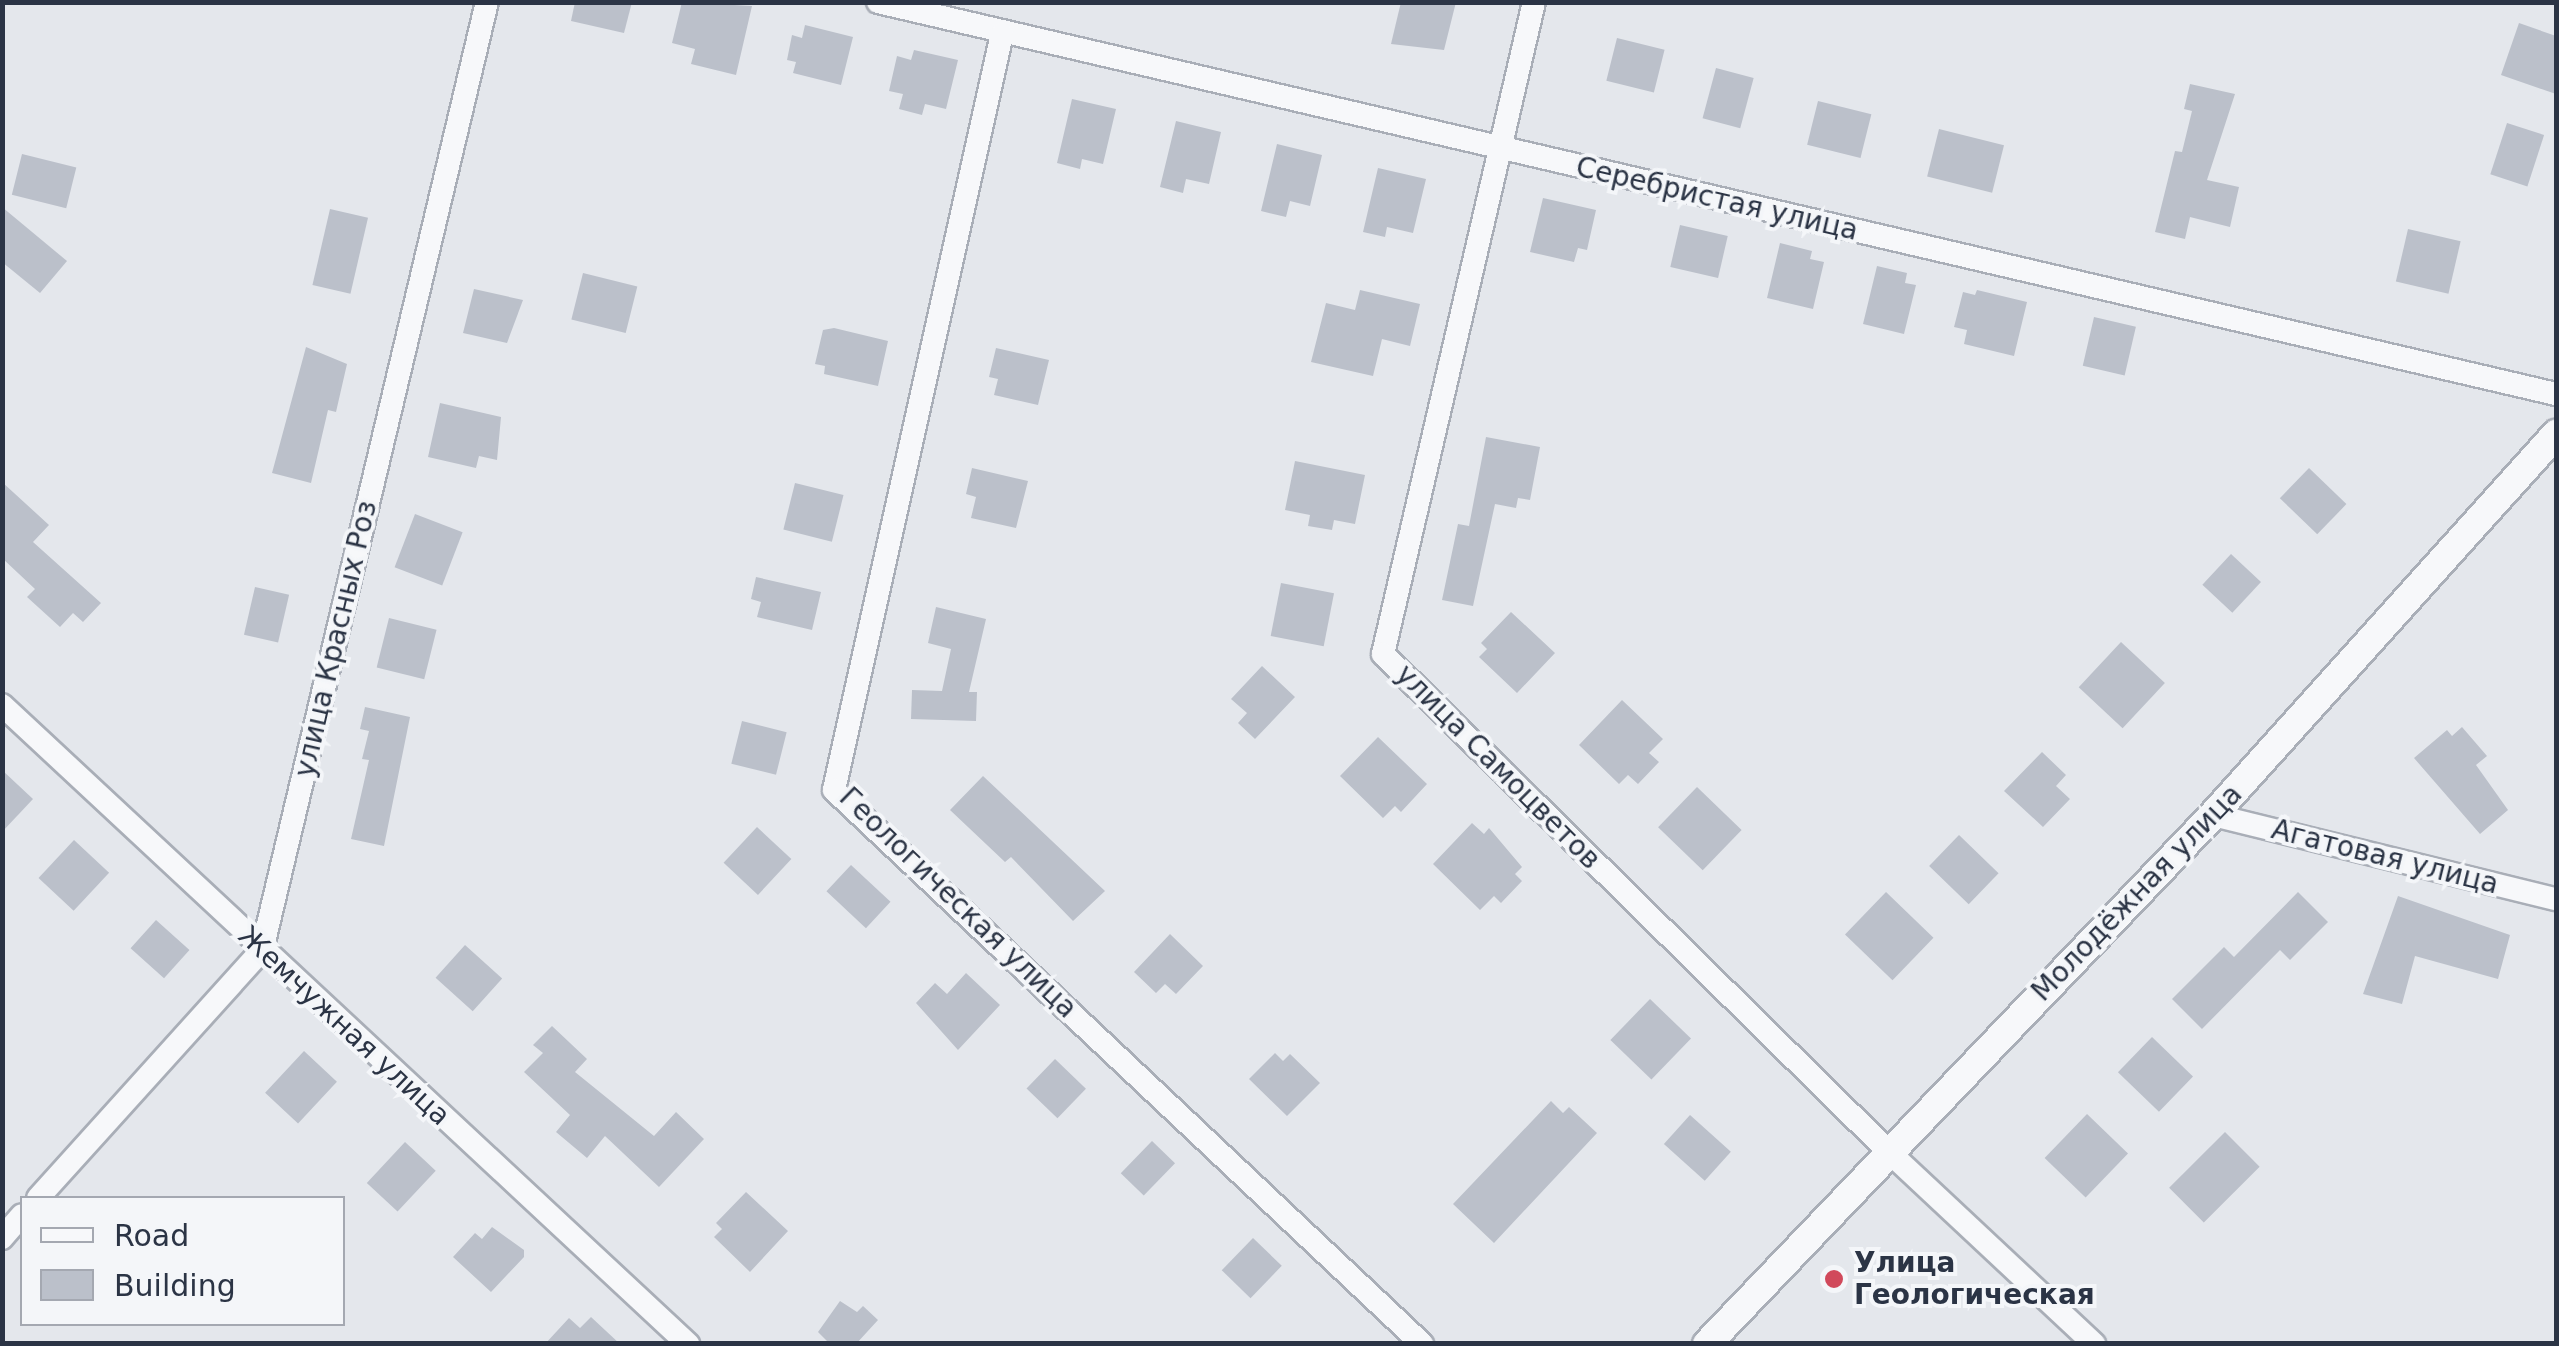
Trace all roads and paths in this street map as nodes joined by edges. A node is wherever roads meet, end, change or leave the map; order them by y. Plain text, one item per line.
1 (486, 2) edge
2 (878, 2) edge
3 (1534, 2) edge
4 (1002, 34) junction
5 (1502, 149) junction
6 (2556, 394) edge
7 (2556, 434) edge
8 (2, 705) edge
9 (2213, 814) junction
10 (2556, 899) edge
11 (262, 950) junction
12 (1889, 1152) junction
13 (40, 1196) edge
14 (20, 1218) edge
15 (2, 1238) edge
16 (688, 1344) edge
17 (1422, 1344) edge
18 (1708, 1344) edge
19 (2094, 1344) edge

1 - 11 street, улица Красных Роз
2 - 4 street, Серебристая улица
3 - 5 street, улица Самоцветов
4 - 5 street, Серебристая улица
4 - 17 street, Геологическая улица
5 - 6 street, Серебристая улица
5 - 12 street, улица Самоцветов
7 - 9 street, Молодёжная улица
8 - 11 street, Жемчужная улица
9 - 10 street, Агатовая улица
9 - 12 street, Молодёжная улица
11 - 13 street, улица Красных Роз
11 - 16 street, Жемчужная улица
12 - 18 street, Молодёжная улица
12 - 19 street, улица Самоцветов
14 - 15 street

